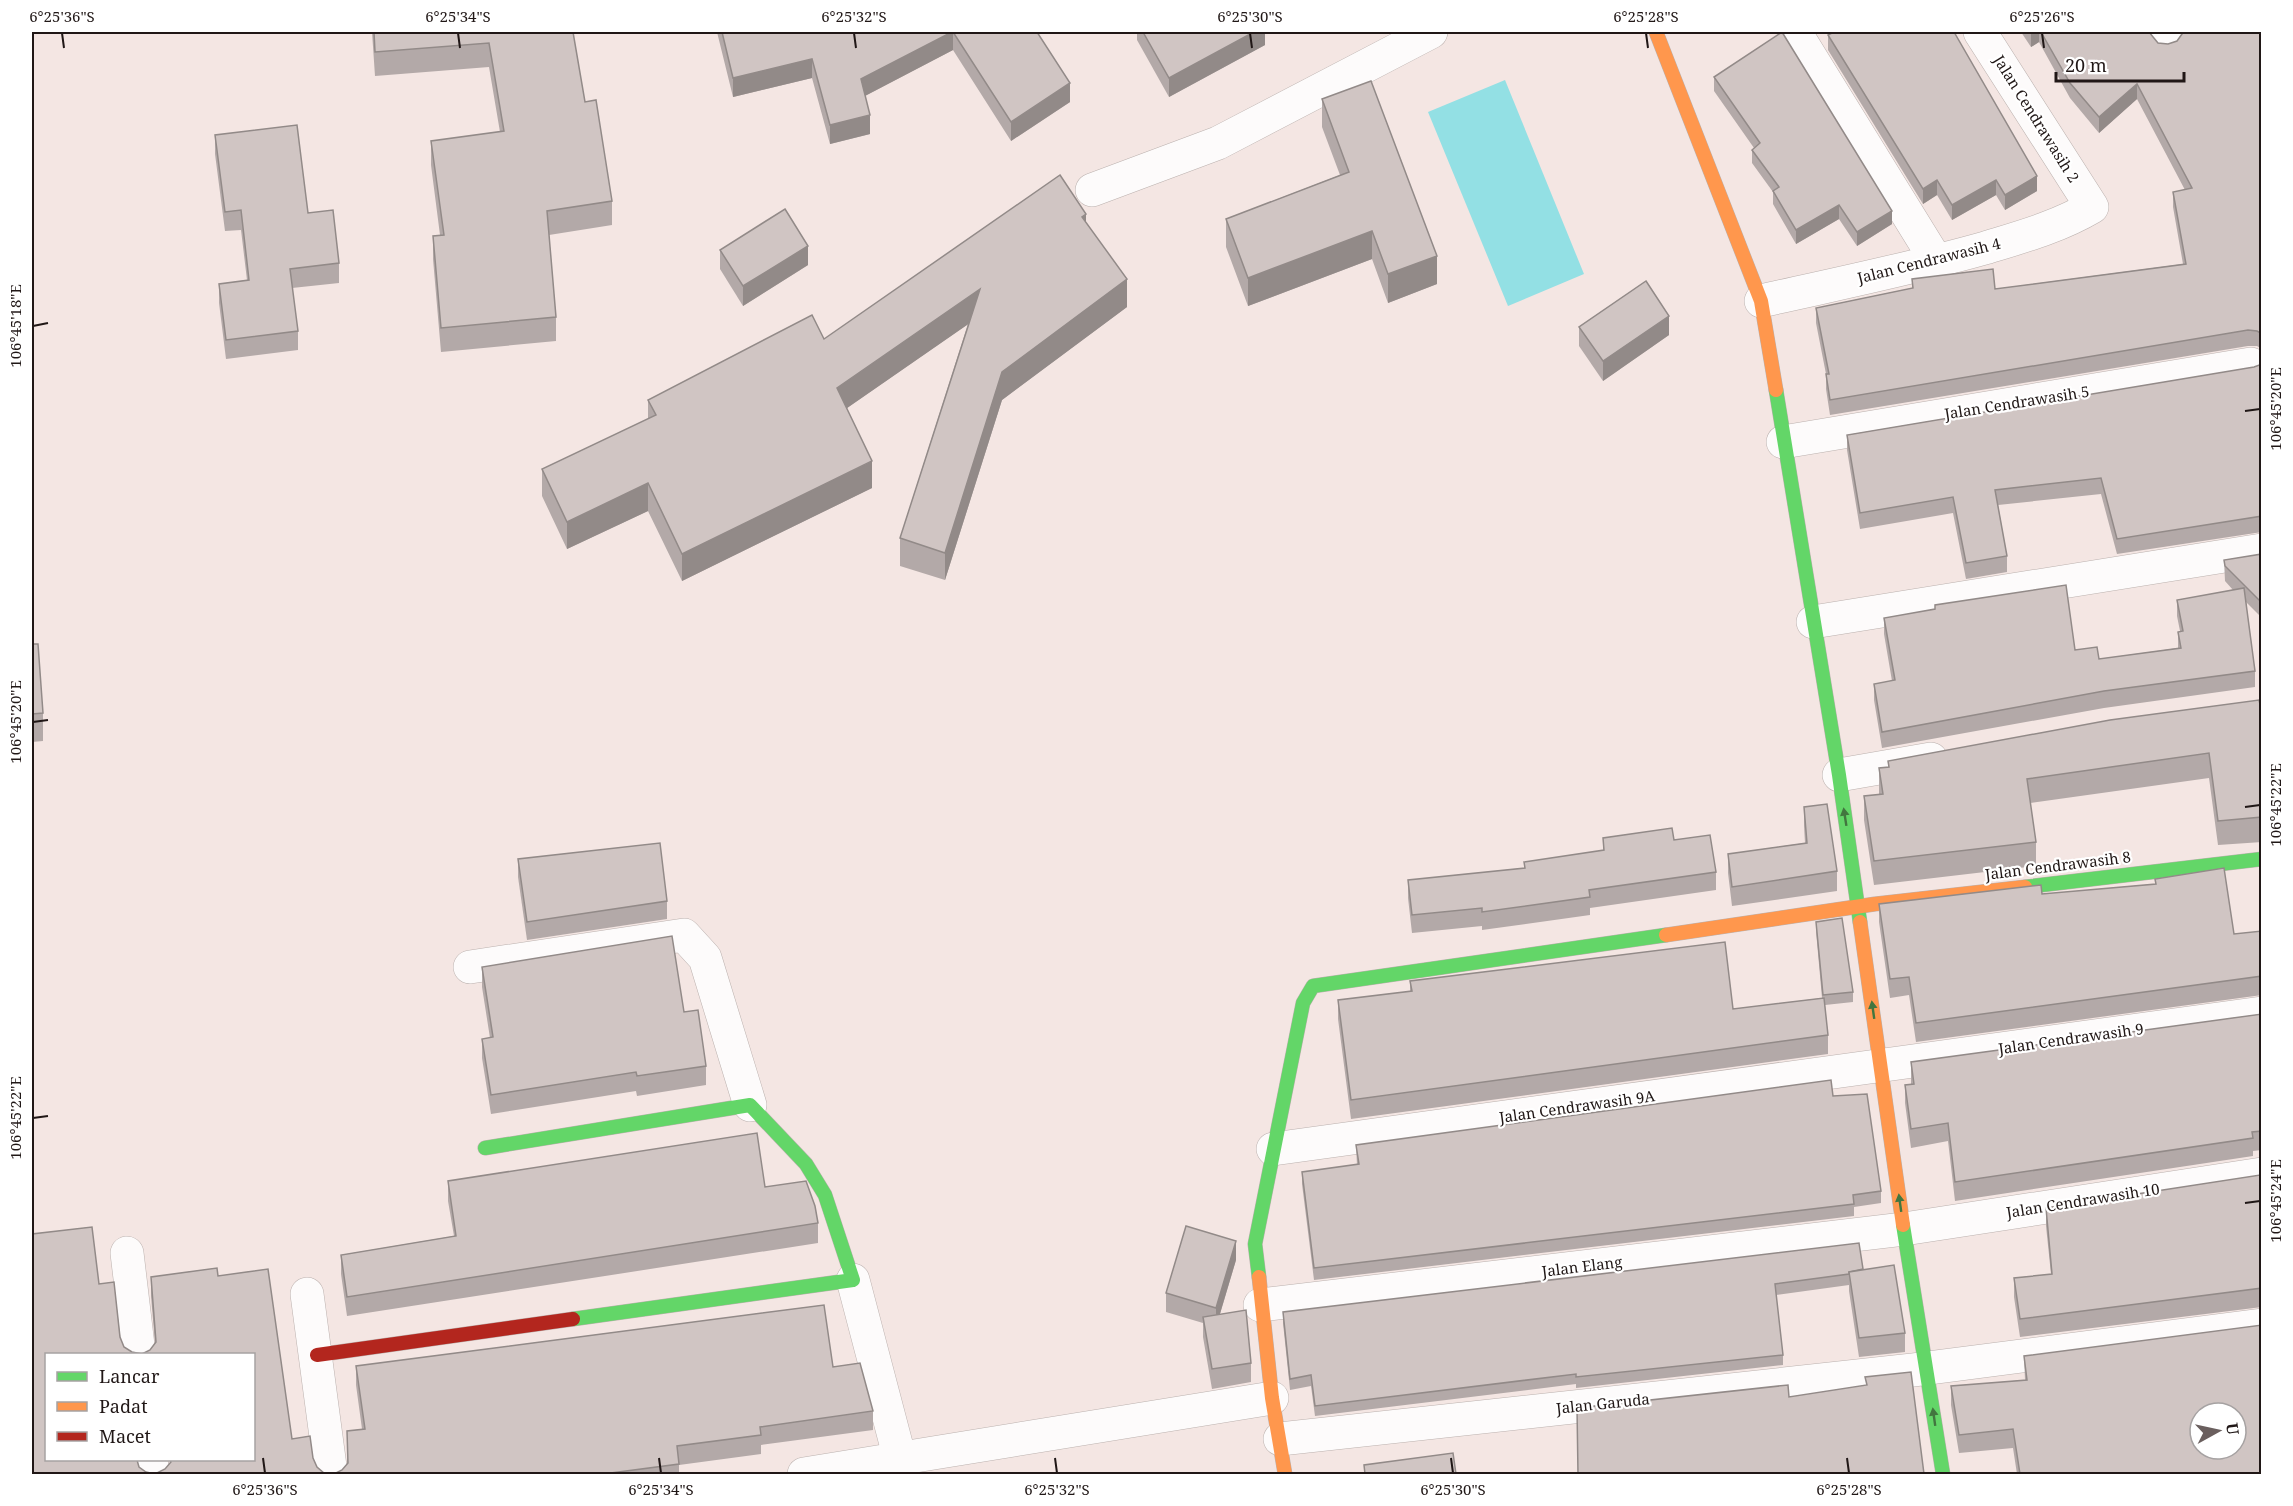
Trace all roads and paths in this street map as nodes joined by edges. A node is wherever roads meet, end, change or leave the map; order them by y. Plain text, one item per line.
1 (1431, 32) edge
2 (1656, 32) edge
3 (1795, 32) edge
4 (1980, 32) edge
5 (1092, 190) dead end
6 (2092, 207) joint
7 (1937, 262) junction
8 (1761, 301) junction
9 (2251, 364) dead end
10 (1783, 442) junction
11 (2262, 550) edge
12 (1814, 622) junction
13 (1955, 754) edge
14 (1839, 776) junction
15 (2262, 859) edge
16 (1858, 907) junction
17 (470, 967) dead end
18 (2262, 1013) edge
19 (1881, 1064) junction
20 (750, 1105) junction
21 (485, 1148) dead end
22 (1273, 1149) junction
23 (2262, 1174) edge
24 (1904, 1229) junction
25 (127, 1254) dead end
26 (853, 1280) junction
27 (307, 1294) dead end
28 (1260, 1305) junction
29 (2262, 1325) edge
30 (139, 1353) edge
31 (317, 1355) junction
32 (1927, 1368) junction
33 (1272, 1398) junction
34 (1280, 1439) junction
35 (900, 1459) junction
36 (331, 1474) edge
37 (804, 1474) edge
38 (1285, 1474) edge
39 (1943, 1474) edge

1 - 5 street
2 - 8 street
3 - 7 street
4 - 6 street, Jalan Cendrawasih 2
6 - 7 street, Jalan Cendrawasih 4
7 - 8 street, Jalan Cendrawasih 4
8 - 10 street
9 - 10 street, Jalan Cendrawasih 5
10 - 12 street
11 - 12 street
12 - 14 street
13 - 14 street
16 -> 14 street
15 - 16 street, Jalan Cendrawasih 8
19 -> 16 street
16 - 22 street, Jalan Cendrawasih 8
17 - 20 street
18 - 19 street, Jalan Cendrawasih 9
19 - 22 street, Jalan Cendrawasih 9A
24 -> 19 street
20 - 21 street
20 - 26 street
22 - 28 street
23 - 24 street, Jalan Cendrawasih 10
24 - 28 street, Jalan Elang
24 - 32 street
25 - 30 street
26 - 31 street
26 - 35 street
27 - 31 street
28 - 33 street
29 - 32 street, Jalan Garuda
31 - 36 street
32 - 34 street, Jalan Garuda
39 -> 32 street
33 - 34 street
33 - 35 street
34 - 38 street
35 - 37 street

